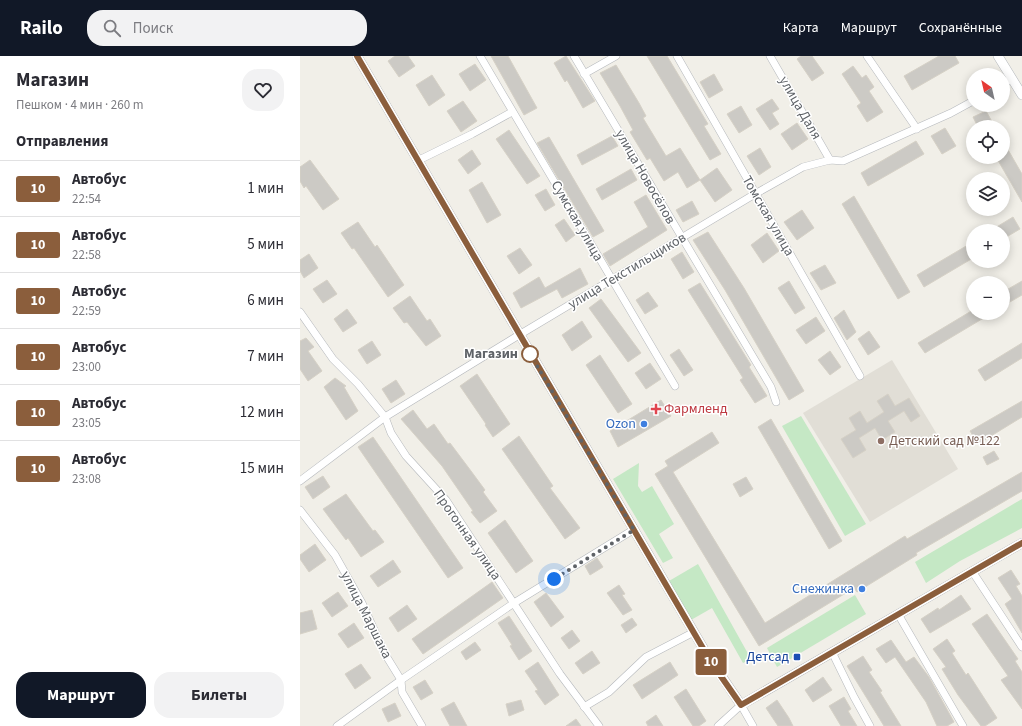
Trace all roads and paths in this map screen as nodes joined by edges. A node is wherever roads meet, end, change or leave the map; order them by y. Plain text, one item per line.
1 (357, 56) edge
2 (480, 56) edge
3 (574, 56) edge
4 (616, 56) edge
5 (677, 56) edge
6 (770, 56) edge
7 (866, 56) edge
8 (1002, 57) edge
9 (584, 74) junction
10 (1012, 79) joint
11 (1022, 95) edge
12 (966, 104) edge
13 (512, 112) junction
14 (917, 129) junction
15 (830, 160) junction
16 (417, 161) junction
17 (755, 194) junction
18 (682, 240) junction
19 (612, 281) junction
20 (300, 312) edge
21 (519, 335) junction
22 (860, 376) dead end
23 (675, 386) dead end
24 (776, 402) dead end
25 (385, 418) junction
26 (300, 481) edge
27 (300, 510) edge
28 (634, 530) junction
29 (1022, 543) edge
30 (972, 571) junction
31 (514, 603) junction
32 (898, 614) junction
33 (694, 632) junction
34 (1022, 647) edge
35 (832, 652) junction
36 (401, 680) junction
37 (741, 705) junction
38 (584, 707) junction
39 (337, 726) edge
40 (422, 726) edge
41 (599, 726) edge
42 (718, 726) edge
43 (753, 726) edge
44 (870, 726) edge
45 (963, 726) edge

1 - 16 street
2 - 13 street, Сумская улица
3 - 9 street, улица Новосёлов
4 - 9 street
5 - 17 street, Томская улица
6 - 15 street, улица Даля
7 - 14 street
8 - 10 street
9 - 18 street, улица Новосёлов
10 - 11 street
12 - 14 street, улица Текстильщиков
13 - 16 street
13 - 19 street, Сумская улица
14 - 15 street, улица Текстильщиков
15 - 17 street, улица Текстильщиков
16 - 21 street
17 - 18 street, улица Текстильщиков
17 - 22 street, Томская улица
18 - 19 street, улица Текстильщиков
18 - 24 street, улица Новосёлов
19 - 21 street, улица Текстильщиков
19 - 23 street, Сумская улица
20 - 25 street, Прогонная улица
21 - 25 street, улица Текстильщиков
21 - 28 street
25 - 26 street, улица Текстильщиков
25 - 31 street, Прогонная улица
27 - 36 street, улица Маршака
28 - 31 street
28 - 33 street
29 - 30 street
30 - 32 street
30 - 34 street
31 - 36 street
31 - 38 street, Прогонная улица
32 - 35 street
32 - 45 street
33 - 37 street
33 - 38 street
35 - 37 street
35 - 44 street
36 - 39 street
36 - 40 street, улица Маршака
37 - 42 street
37 - 43 street
38 - 41 street, Прогонная улица

